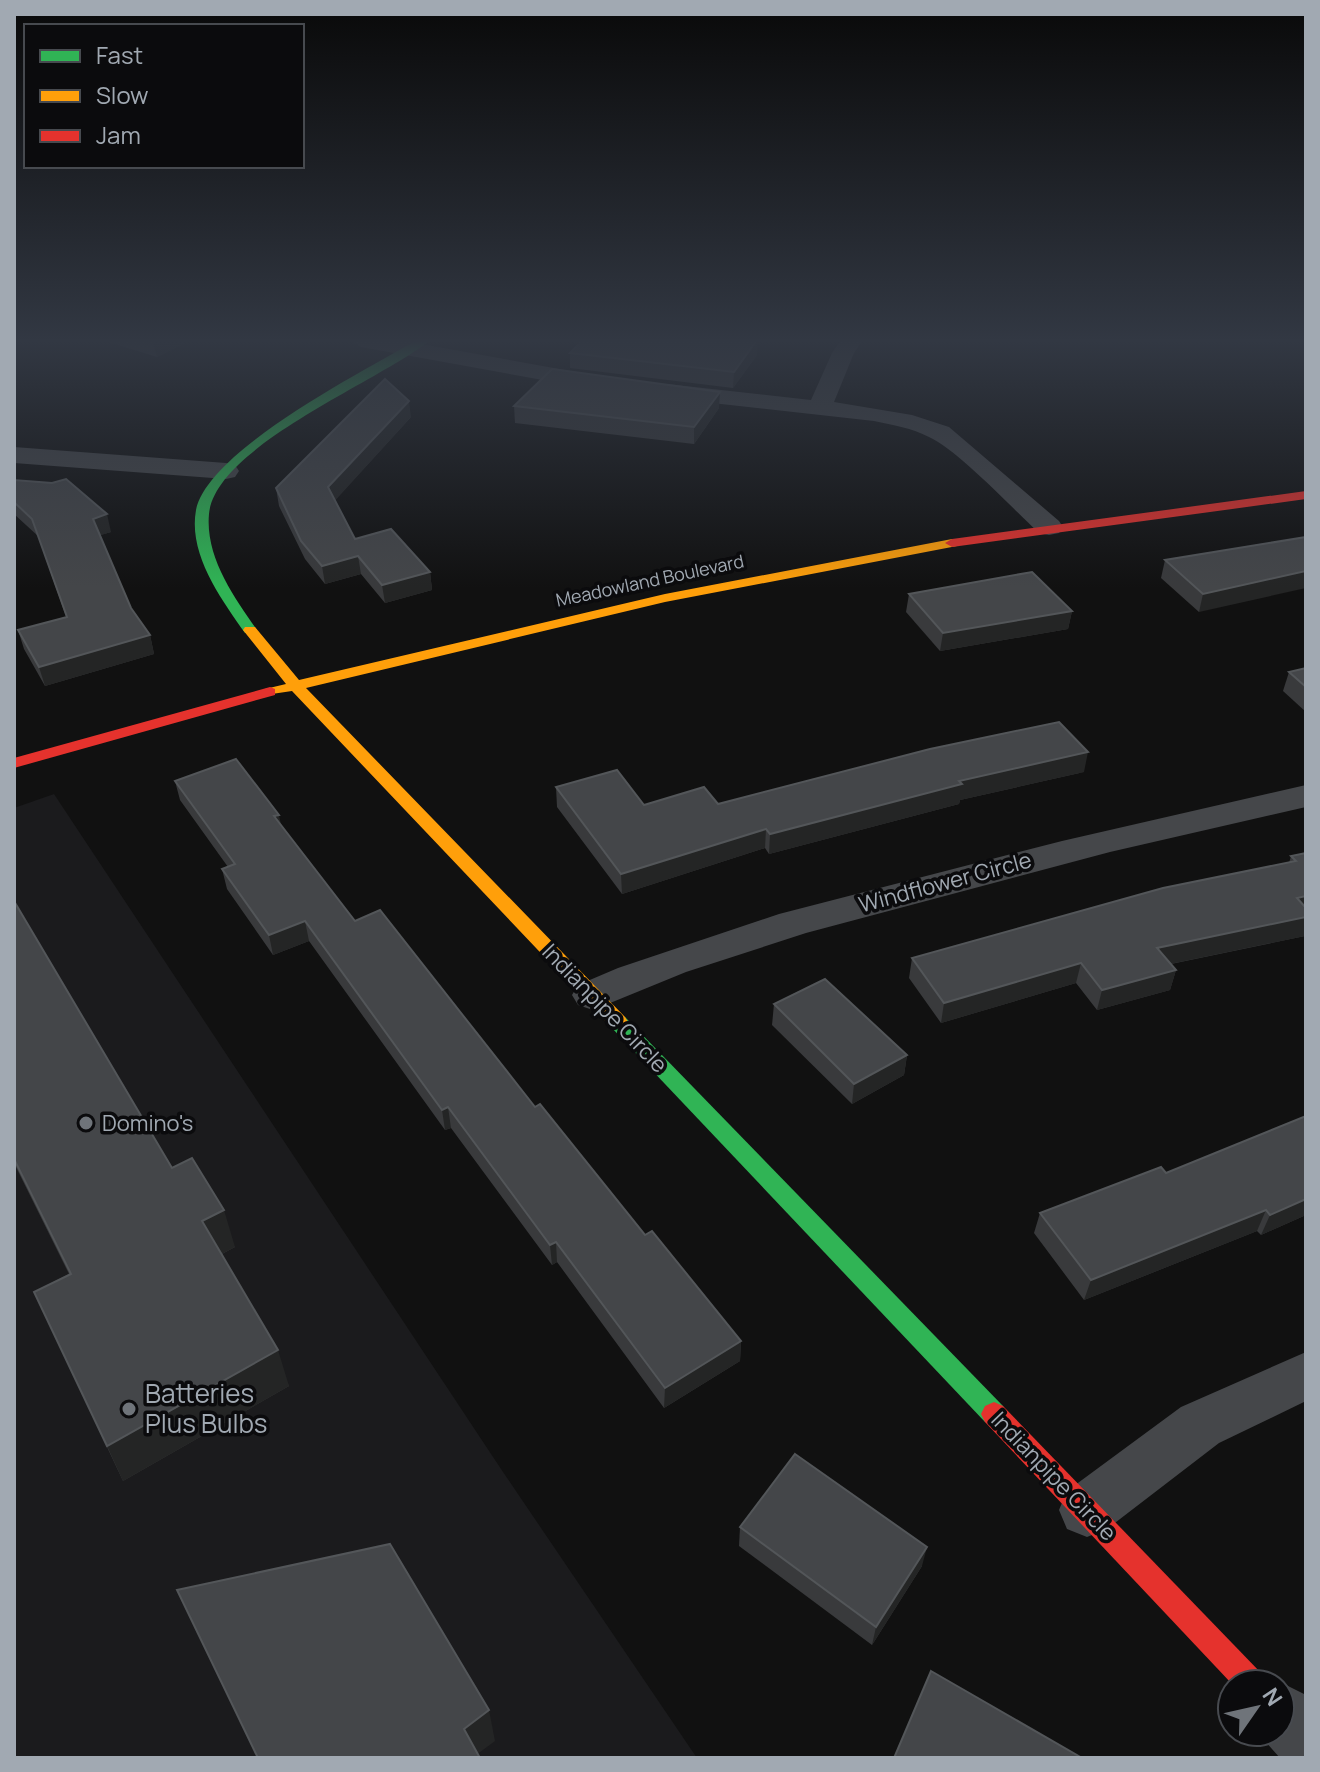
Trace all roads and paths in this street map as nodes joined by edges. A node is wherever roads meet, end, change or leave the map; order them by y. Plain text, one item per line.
1 (293, 423) edge
2 (914, 423) edge
3 (14, 455) edge
4 (226, 471) junction
5 (1306, 495) edge
6 (1049, 527) junction
7 (295, 685) junction
8 (14, 763) edge
9 (1306, 796) edge
10 (593, 995) junction
11 (1306, 1376) edge
12 (1087, 1510) junction
13 (1237, 1668) edge

1 - 4 street, Indianpipe Circle
2 - 6 street
3 - 4 street
4 - 7 street, Indianpipe Circle
5 - 6 street, Meadowland Boulevard
6 - 7 street, Meadowland Boulevard
7 - 8 street, Meadowland Boulevard
7 - 10 street, Indianpipe Circle
9 - 10 street, Windflower Circle
10 - 12 street, Indianpipe Circle
11 - 12 street
12 - 13 street, Indianpipe Circle

